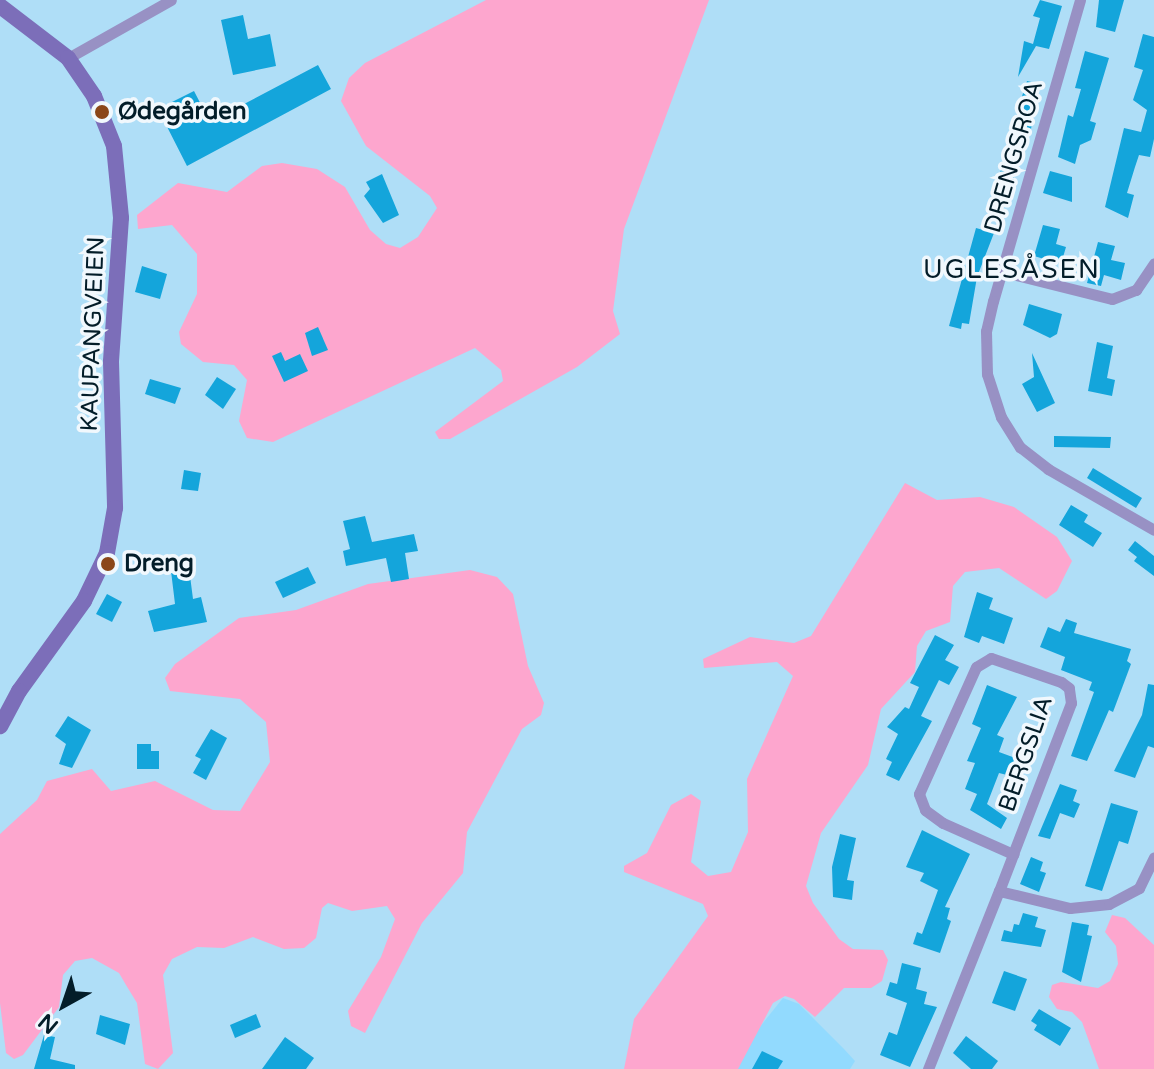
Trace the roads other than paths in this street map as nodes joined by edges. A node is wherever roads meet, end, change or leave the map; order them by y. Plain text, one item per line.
1 (171, 0) edge
2 (1080, 0) edge
3 (0, 6) edge
4 (68, 58) junction
5 (1154, 263) edge
6 (1004, 272) junction
7 (1154, 530) edge
8 (0, 726) edge
9 (1013, 854) junction
10 (1154, 857) edge
11 (999, 891) junction
12 (928, 1069) edge

1 - 4 street
2 - 6 street, DRENGSROA
3 - 4 main road, KAUPANGVEIEN
4 - 8 main road, KAUPANGVEIEN
5 - 6 street
6 - 7 street, DRENGSROA
9 - 9 street, BERGSLIA
9 - 11 street, BERGSLIA
10 - 11 street
11 - 12 street, BERGSLIA

